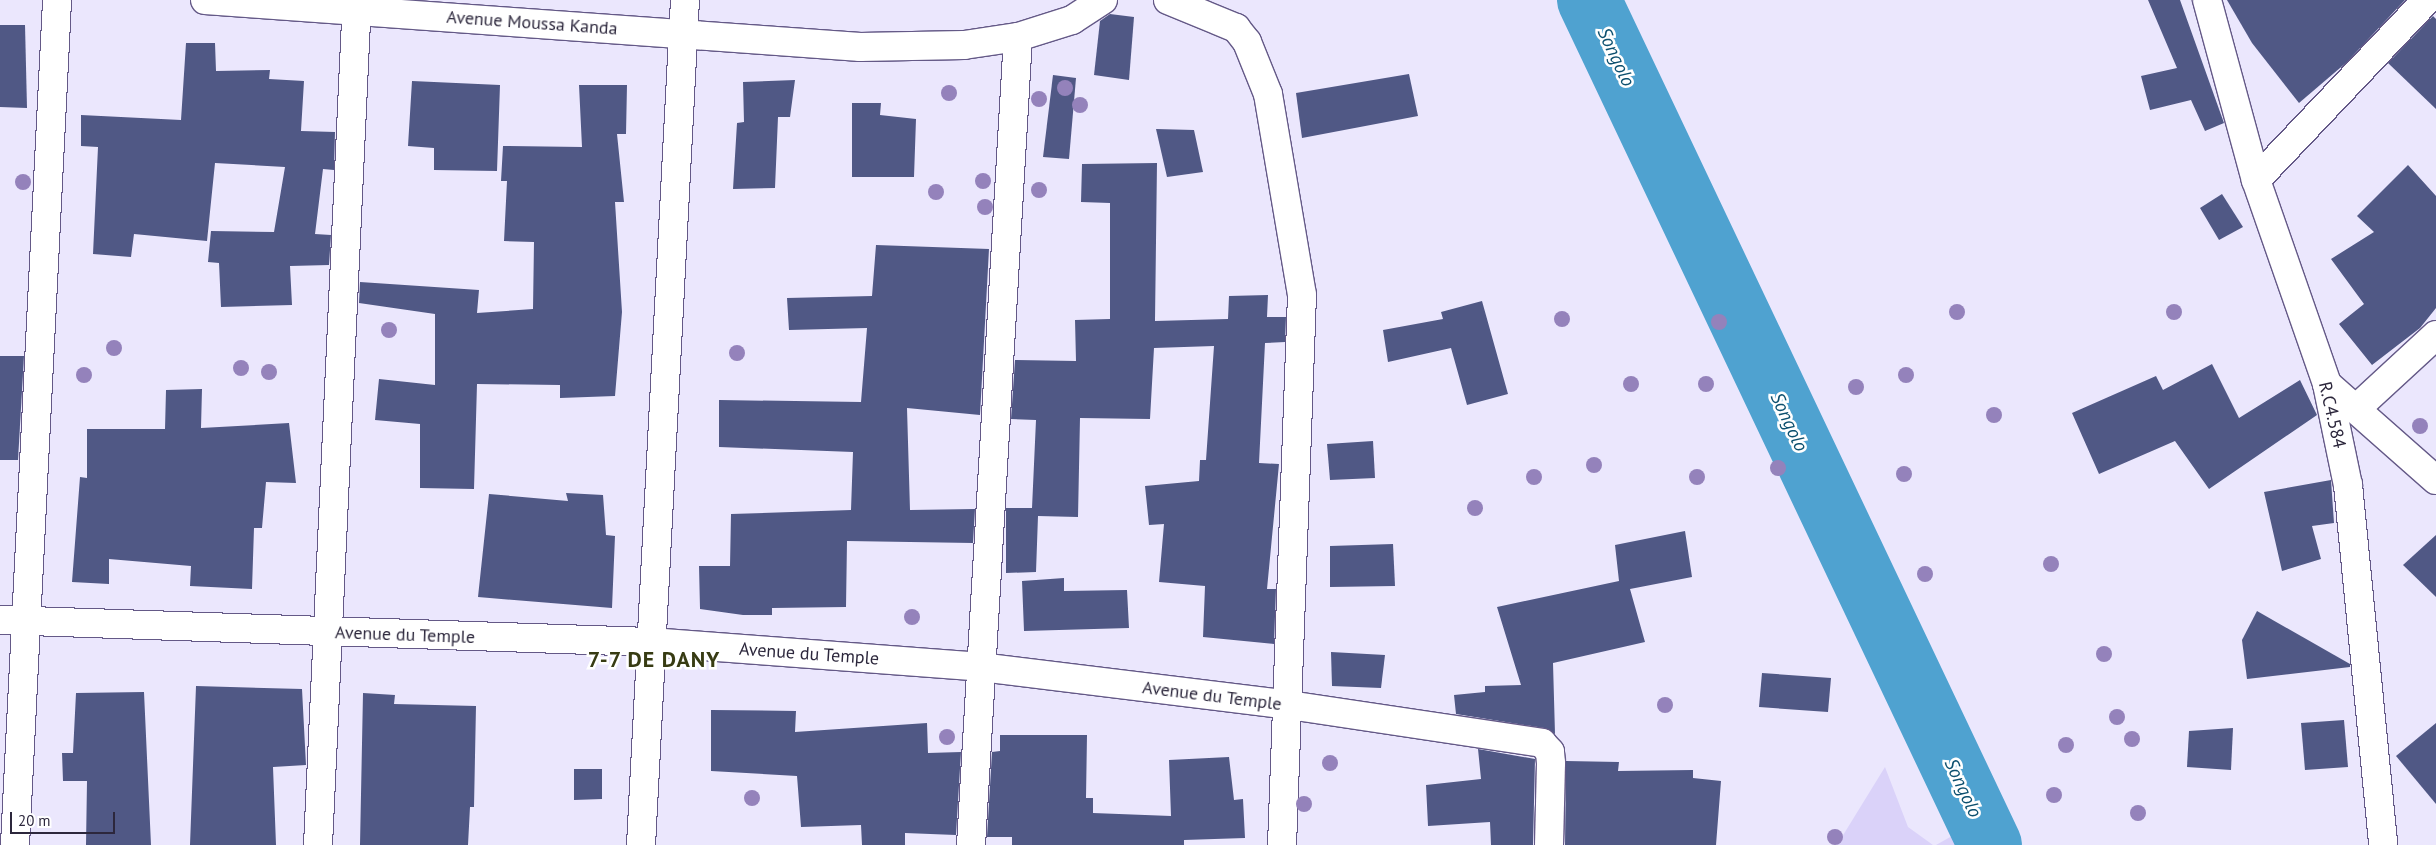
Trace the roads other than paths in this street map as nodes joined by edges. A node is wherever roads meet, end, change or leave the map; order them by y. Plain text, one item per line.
1 (57, 0) edge
2 (205, 0) edge
3 (685, 0) edge
4 (1103, 0) edge
5 (1168, 0) edge
6 (2207, 0) edge
7 (2427, 0) edge
8 (357, 6) edge
9 (682, 34) junction
10 (1018, 37) junction
11 (2256, 180) junction
12 (2436, 335) edge
13 (2327, 384) junction
14 (2358, 407) junction
15 (2436, 480) edge
16 (0, 620) edge
17 (28, 621) junction
18 (330, 633) junction
19 (651, 642) junction
20 (981, 667) junction
21 (1289, 705) junction
22 (15, 845) edge
23 (318, 845) edge
24 (641, 845) edge
25 (971, 845) edge
26 (1282, 845) edge
27 (1549, 845) edge
28 (2383, 845) edge

1 - 17 street
2 - 8 street, Avenue Moussa Kanda
3 - 9 street
4 - 10 street, Avenue Moussa Kanda
5 - 21 street
6 - 11 street, R.C4.584
7 - 11 street
8 - 9 street, Avenue Moussa Kanda
8 - 18 street
9 - 10 street, Avenue Moussa Kanda
9 - 19 street
10 - 20 street
11 - 13 street, R.C4.584
12 - 14 street
13 - 14 street
13 - 28 street, R.C4.584
14 - 15 street
16 - 17 street, Avenue du Temple
17 - 18 street, Avenue du Temple
17 - 22 street
18 - 19 street, Avenue du Temple
18 - 23 street
19 - 20 street, Avenue du Temple
19 - 24 street
20 - 21 street, Avenue du Temple
20 - 25 street
21 - 26 street
21 - 27 street, Avenue du Temple

